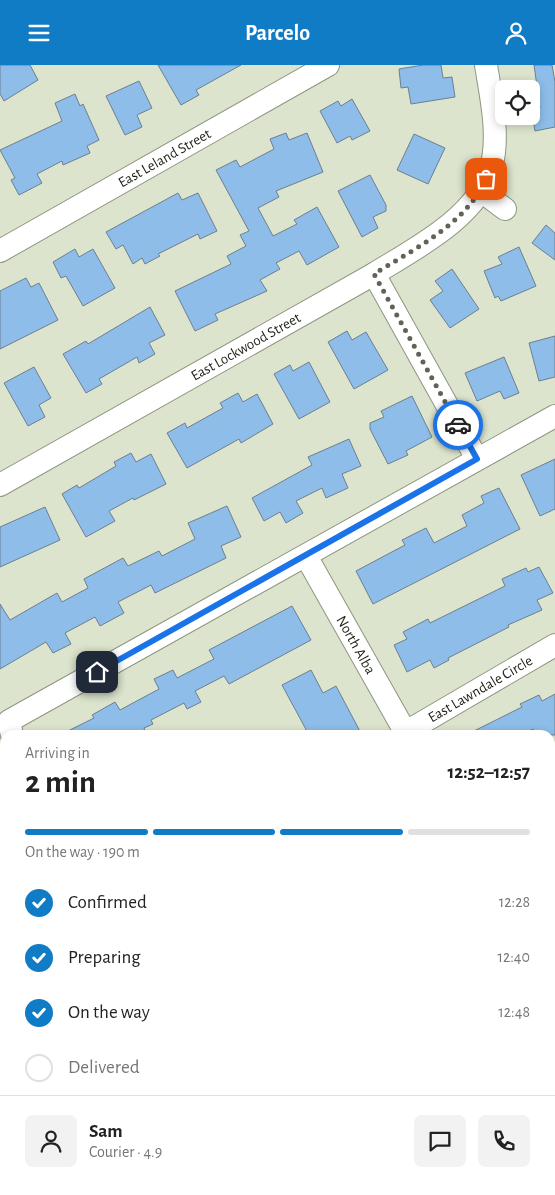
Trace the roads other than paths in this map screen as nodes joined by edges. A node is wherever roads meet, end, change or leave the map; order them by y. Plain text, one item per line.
1 (328, 65) edge
2 (486, 65) edge
3 (481, 191) junction
4 (505, 209) dead end
5 (0, 251) edge
6 (374, 274) junction
7 (555, 416) edge
8 (477, 459) junction
9 (0, 485) edge
10 (306, 556) junction
11 (555, 645) edge
12 (11, 728) edge
13 (405, 730) edge
14 (412, 730) edge

1 - 5 street, East Leland Street
2 - 3 street, East Lockwood Street
3 - 4 street
3 - 6 street, East Lockwood Street
6 - 8 street
6 - 9 street, East Lockwood Street
7 - 8 street
8 - 10 street
10 - 12 street
10 - 13 street, North Alba
11 - 14 street, East Lawndale Circle

